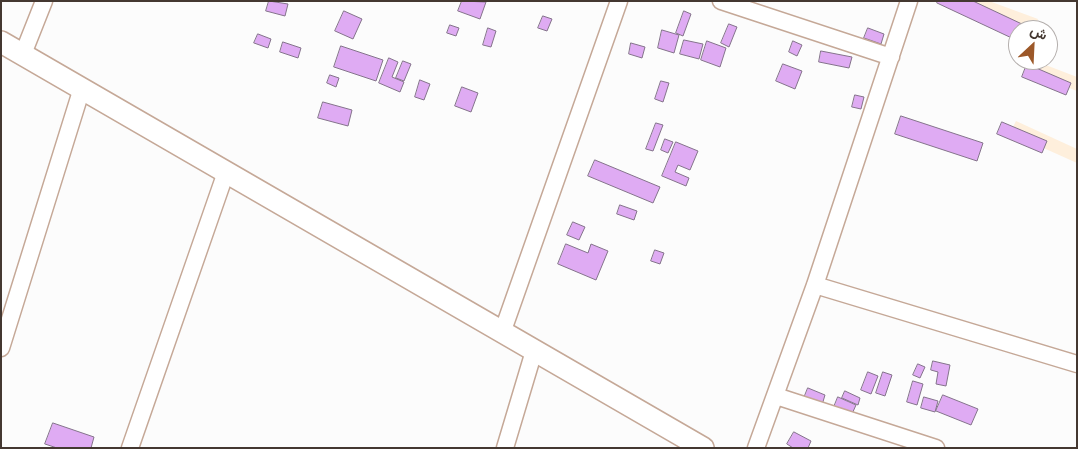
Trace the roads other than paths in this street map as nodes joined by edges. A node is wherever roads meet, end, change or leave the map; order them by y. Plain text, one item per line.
1 (44, 1) edge
2 (721, 1) edge
3 (909, 1) edge
4 (618, 2) edge
5 (1, 42) edge
6 (23, 54) junction
7 (891, 57) junction
8 (82, 88) junction
9 (226, 172) junction
10 (815, 286) junction
11 (502, 333) junction
12 (1, 348) edge
13 (534, 351) junction
14 (1077, 364) edge
15 (776, 396) junction
16 (130, 448) edge
17 (505, 448) edge
18 (702, 448) edge
19 (756, 448) edge
20 (936, 448) edge

1 - 6 street
2 - 7 street
3 - 7 street
4 - 11 street
5 - 6 main road
6 - 8 main road
7 - 10 street
8 - 9 main road
8 - 12 street
9 - 11 main road
9 - 16 street
10 - 14 street
10 - 15 street
11 - 13 main road
13 - 17 street
13 - 18 main road
15 - 19 street
15 - 20 street

